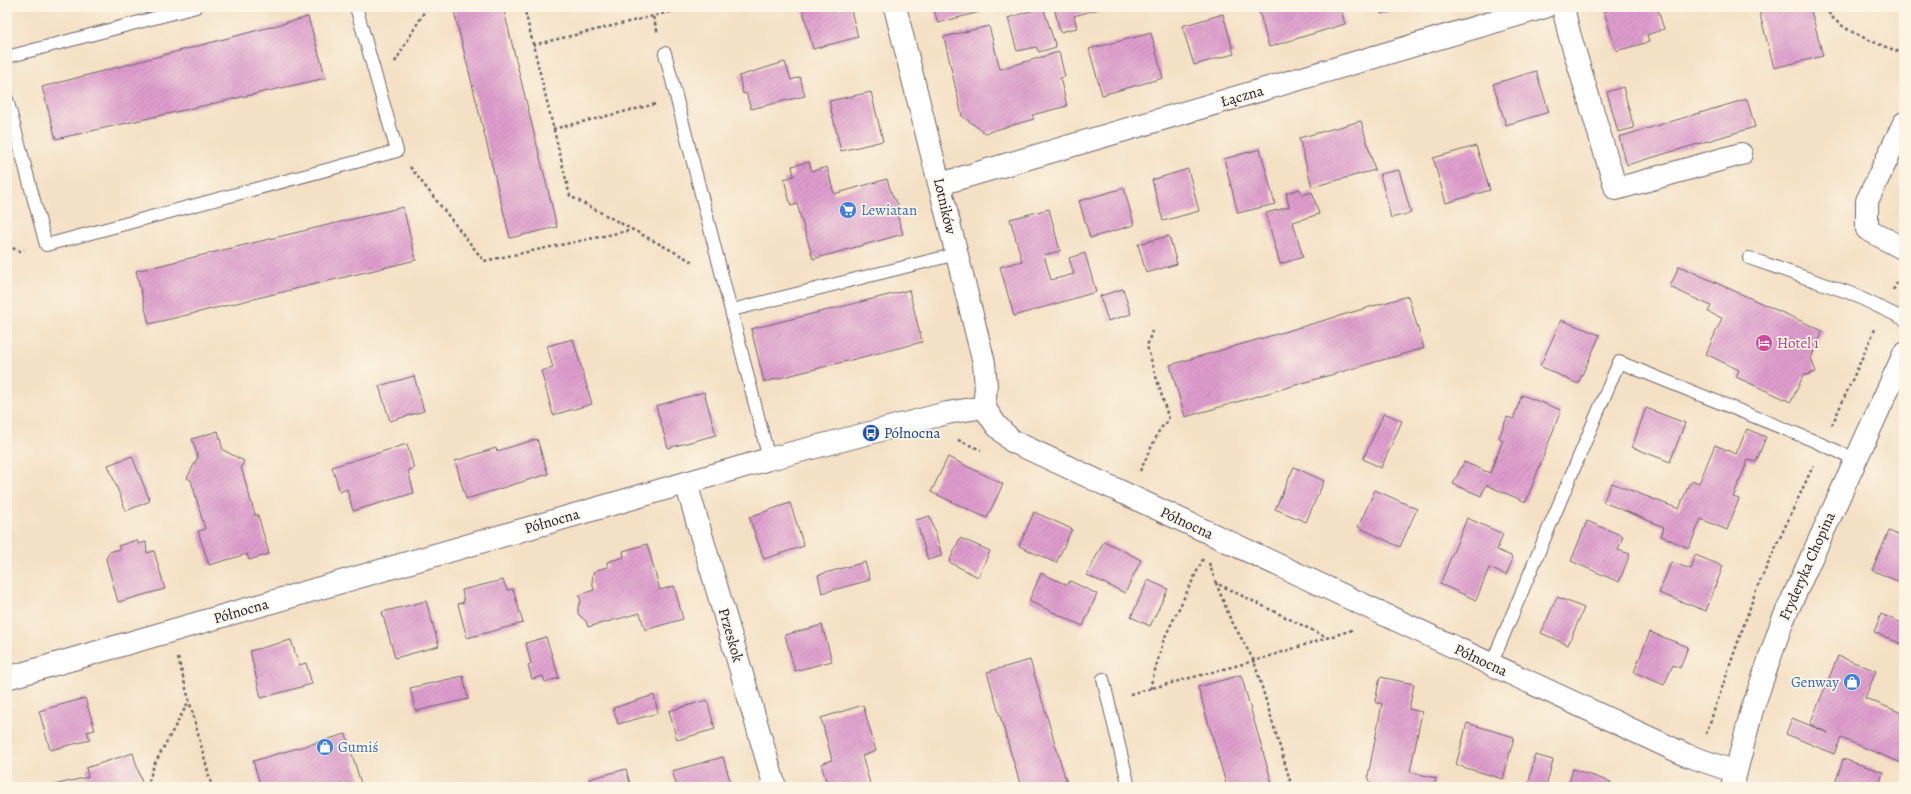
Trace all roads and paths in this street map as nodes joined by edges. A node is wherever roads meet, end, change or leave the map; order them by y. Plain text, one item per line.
1 (196, 7) edge
2 (356, 7) edge
3 (427, 7) edge
4 (524, 7) edge
5 (669, 7) edge
6 (895, 7) edge
7 (1545, 7) edge
8 (1563, 7) edge
9 (1826, 7) edge
10 (533, 45) junction
11 (665, 53) dead end
12 (1904, 54) edge
13 (7, 57) edge
14 (379, 89) junction
15 (7, 99) edge
16 (677, 99) junction
17 (1904, 123) edge
18 (554, 128) junction
19 (397, 151) junction
20 (1741, 154) dead end
21 (940, 184) junction
22 (632, 230) junction
23 (7, 246) edge
24 (30, 247) dead end
25 (1904, 249) edge
26 (957, 254) junction
27 (1749, 258) dead end
28 (693, 262) dead end
29 (1904, 268) edge
30 (1883, 309) junction
31 (732, 310) junction
32 (1904, 319) edge
33 (1152, 331) dead end
34 (1904, 354) edge
35 (984, 407) junction
36 (1823, 444) junction
37 (769, 459) junction
38 (1855, 459) junction
39 (1139, 471) dead end
40 (686, 483) junction
41 (1206, 553) dead end
42 (1358, 628) dead end
43 (1328, 638) junction
44 (177, 656) dead end
45 (1254, 661) junction
46 (1491, 665) junction
47 (7, 678) edge
48 (1103, 678) dead end
49 (1151, 689) junction
50 (1108, 700) junction
51 (189, 701) junction
52 (1697, 759) junction
53 (1734, 780) edge
54 (147, 787) edge
55 (212, 787) edge
56 (775, 787) edge
57 (1129, 787) edge
58 (1292, 787) edge

1 - 13 lane
2 - 14 lane
3 - 14 path
4 - 10 path
5 - 10 path
6 - 21 street, Lotników
7 - 21 street, Łączna
8 - 20 street
9 - 12 path
10 - 18 path
11 - 16 lane
14 - 19 lane
15 - 19 lane
16 - 18 path
16 - 31 lane
17 - 25 street
18 - 22 path
19 - 22 path
21 - 26 street, Lotników
22 - 28 path
23 - 24 path
26 - 31 lane
26 - 35 street, Lotników
27 - 30 lane
29 - 30 path
30 - 32 lane
30 - 36 path
31 - 37 lane
33 - 39 path
34 - 38 street, Fryderyka Chopina
35 - 37 street, Północna
35 - 46 street, Północna
36 - 38 lane
36 - 46 lane
36 - 52 path
37 - 40 street, Północna
38 - 53 street, Fryderyka Chopina
40 - 47 street, Północna
40 - 56 street, Przeskok
41 - 49 path
42 - 43 path
43 - 45 path
43 - 45 path
44 - 51 path
45 - 49 path
45 - 58 path
46 - 52 street, Północna
48 - 50 lane
49 - 50 path
50 - 57 lane
51 - 54 path
51 - 55 path
52 - 53 street, Północna

